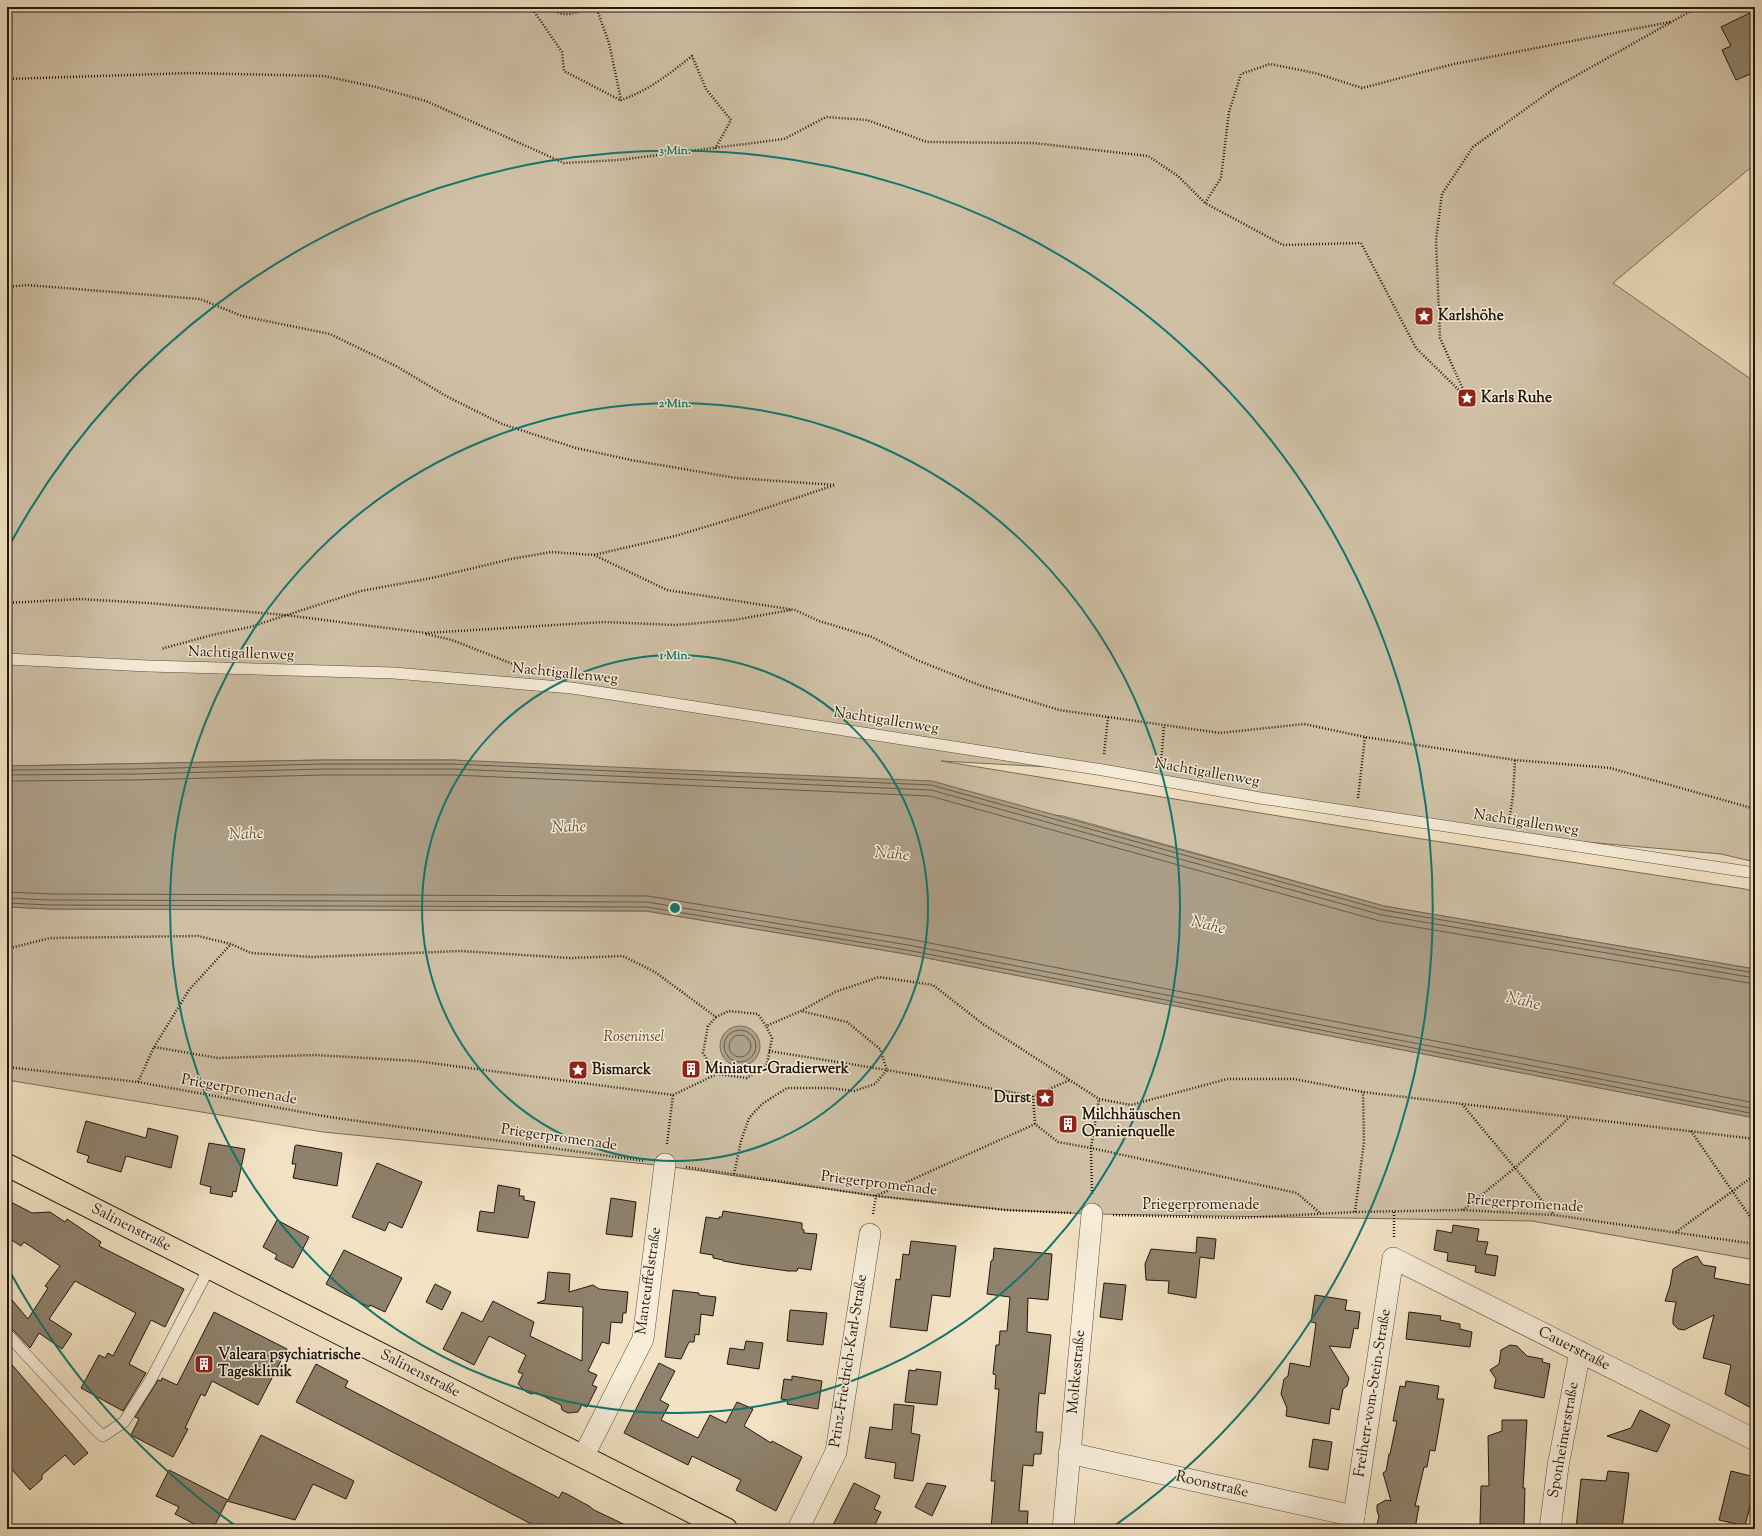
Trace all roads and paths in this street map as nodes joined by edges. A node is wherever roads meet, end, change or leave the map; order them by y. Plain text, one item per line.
1 (531, 7) edge
2 (547, 7) edge
3 (588, 7) edge
4 (596, 7) edge
5 (1698, 7) edge
6 (1670, 22) junction
7 (7, 79) edge
8 (621, 100) junction
9 (715, 149) junction
10 (1205, 203) junction
11 (7, 287) edge
12 (594, 555) junction
13 (7, 603) edge
14 (795, 610) junction
15 (285, 615) junction
16 (420, 633) junction
17 (7, 659) edge
18 (148, 666) junction
19 (523, 668) dead end
20 (1108, 717) junction
21 (1164, 725) junction
22 (1365, 736) junction
23 (1104, 753) dead end
24 (1162, 760) dead end
25 (1515, 760) junction
26 (1358, 793) dead end
27 (1755, 809) edge
28 (1510, 811) dead end
29 (1755, 873) edge
30 (231, 944) junction
31 (7, 949) edge
32 (800, 1011) junction
33 (716, 1017) junction
34 (766, 1026) junction
35 (154, 1047) junction
36 (769, 1051) junction
37 (7, 1067) edge
38 (887, 1070) junction
39 (717, 1074) junction
40 (1070, 1080) junction
41 (138, 1082) junction
42 (1363, 1092) junction
43 (673, 1094) junction
44 (1033, 1096) junction
45 (1099, 1099) junction
46 (1461, 1104) junction
47 (1570, 1117) junction
48 (1035, 1124) junction
49 (1691, 1130) junction
50 (1755, 1139) edge
51 (1091, 1148) junction
52 (665, 1164) junction
53 (7, 1165) edge
54 (1516, 1167) junction
55 (734, 1174) junction
56 (1755, 1175) edge
57 (1732, 1191) junction
58 (876, 1196) junction
59 (1463, 1210) junction
60 (1394, 1211) junction
61 (1356, 1212) junction
62 (1092, 1214) junction
63 (1321, 1214) junction
64 (1554, 1215) junction
65 (1755, 1224) edge
66 (1675, 1233) junction
67 (870, 1234) dead end
68 (1755, 1244) edge
69 (1393, 1258) junction
70 (208, 1267) junction
71 (7, 1334) edge
72 (1580, 1352) junction
73 (1755, 1440) edge
74 (1069, 1453) junction
75 (583, 1457) junction
76 (1353, 1523) edge
77 (726, 1529) edge
78 (798, 1529) edge
79 (1062, 1529) edge
80 (1550, 1529) edge

1 - 8 path
2 - 3 path
4 - 8 path
5 - 6 path
6 - 10 path
6 - 10 path
7 - 9 path
8 - 9 path
9 - 10 path
11 - 12 path
12 - 14 path
12 - 15 path
13 - 15 path
14 - 16 path
14 - 20 path
15 - 16 path
15 - 18 path
16 - 19 path
17 - 18 lane, Nachtigallenweg
18 - 29 lane, Nachtigallenweg
20 - 21 path
20 - 23 path
21 - 22 path
21 - 24 path
22 - 25 path
22 - 26 path
25 - 27 path
25 - 28 path
30 - 31 path
30 - 33 path
30 - 35 path
32 - 34 path
32 - 38 path
32 - 40 path
33 - 34 path
33 - 39 path
34 - 36 path
35 - 41 path
35 - 43 path
36 - 38 path
36 - 39 path
37 - 41 path, Priegerpromenade
38 - 44 path
38 - 55 path
39 - 43 path
40 - 44 path
40 - 45 path
41 - 52 path, Priegerpromenade
42 - 45 path
42 - 46 path
42 - 61 path
43 - 52 path
44 - 48 path
45 - 51 path
46 - 47 path
46 - 54 path
47 - 49 path
47 - 54 path
48 - 51 path
48 - 58 path
49 - 50 path
49 - 57 path
51 - 62 path
51 - 63 path
52 - 55 path, Priegerpromenade
52 - 75 street, Manteuffelstraße
53 - 70 main road, Salinenstraße
54 - 59 path
54 - 64 path
55 - 58 path, Priegerpromenade
56 - 57 path
57 - 65 path
57 - 66 path
58 - 62 path, Priegerpromenade
59 - 60 path, Priegerpromenade
59 - 64 path, Priegerpromenade
60 - 61 path, Priegerpromenade
60 - 69 path
61 - 63 path, Priegerpromenade
62 - 63 path, Priegerpromenade
62 - 74 street, Moltkestraße
64 - 66 path, Priegerpromenade
66 - 68 path, Priegerpromenade
67 - 78 street, Prinz-Friedrich-Karl-Straße
69 - 72 street, Cauerstraße
69 - 76 street, Freiherr-vom-Stein-Straße
70 - 71 lane
70 - 75 main road, Salinenstraße
72 - 73 street, Cauerstraße
72 - 80 street, Sponheimerstraße
74 - 76 street, Roonstraße
74 - 79 street, Moltkestraße
75 - 77 main road, Salinenstraße

